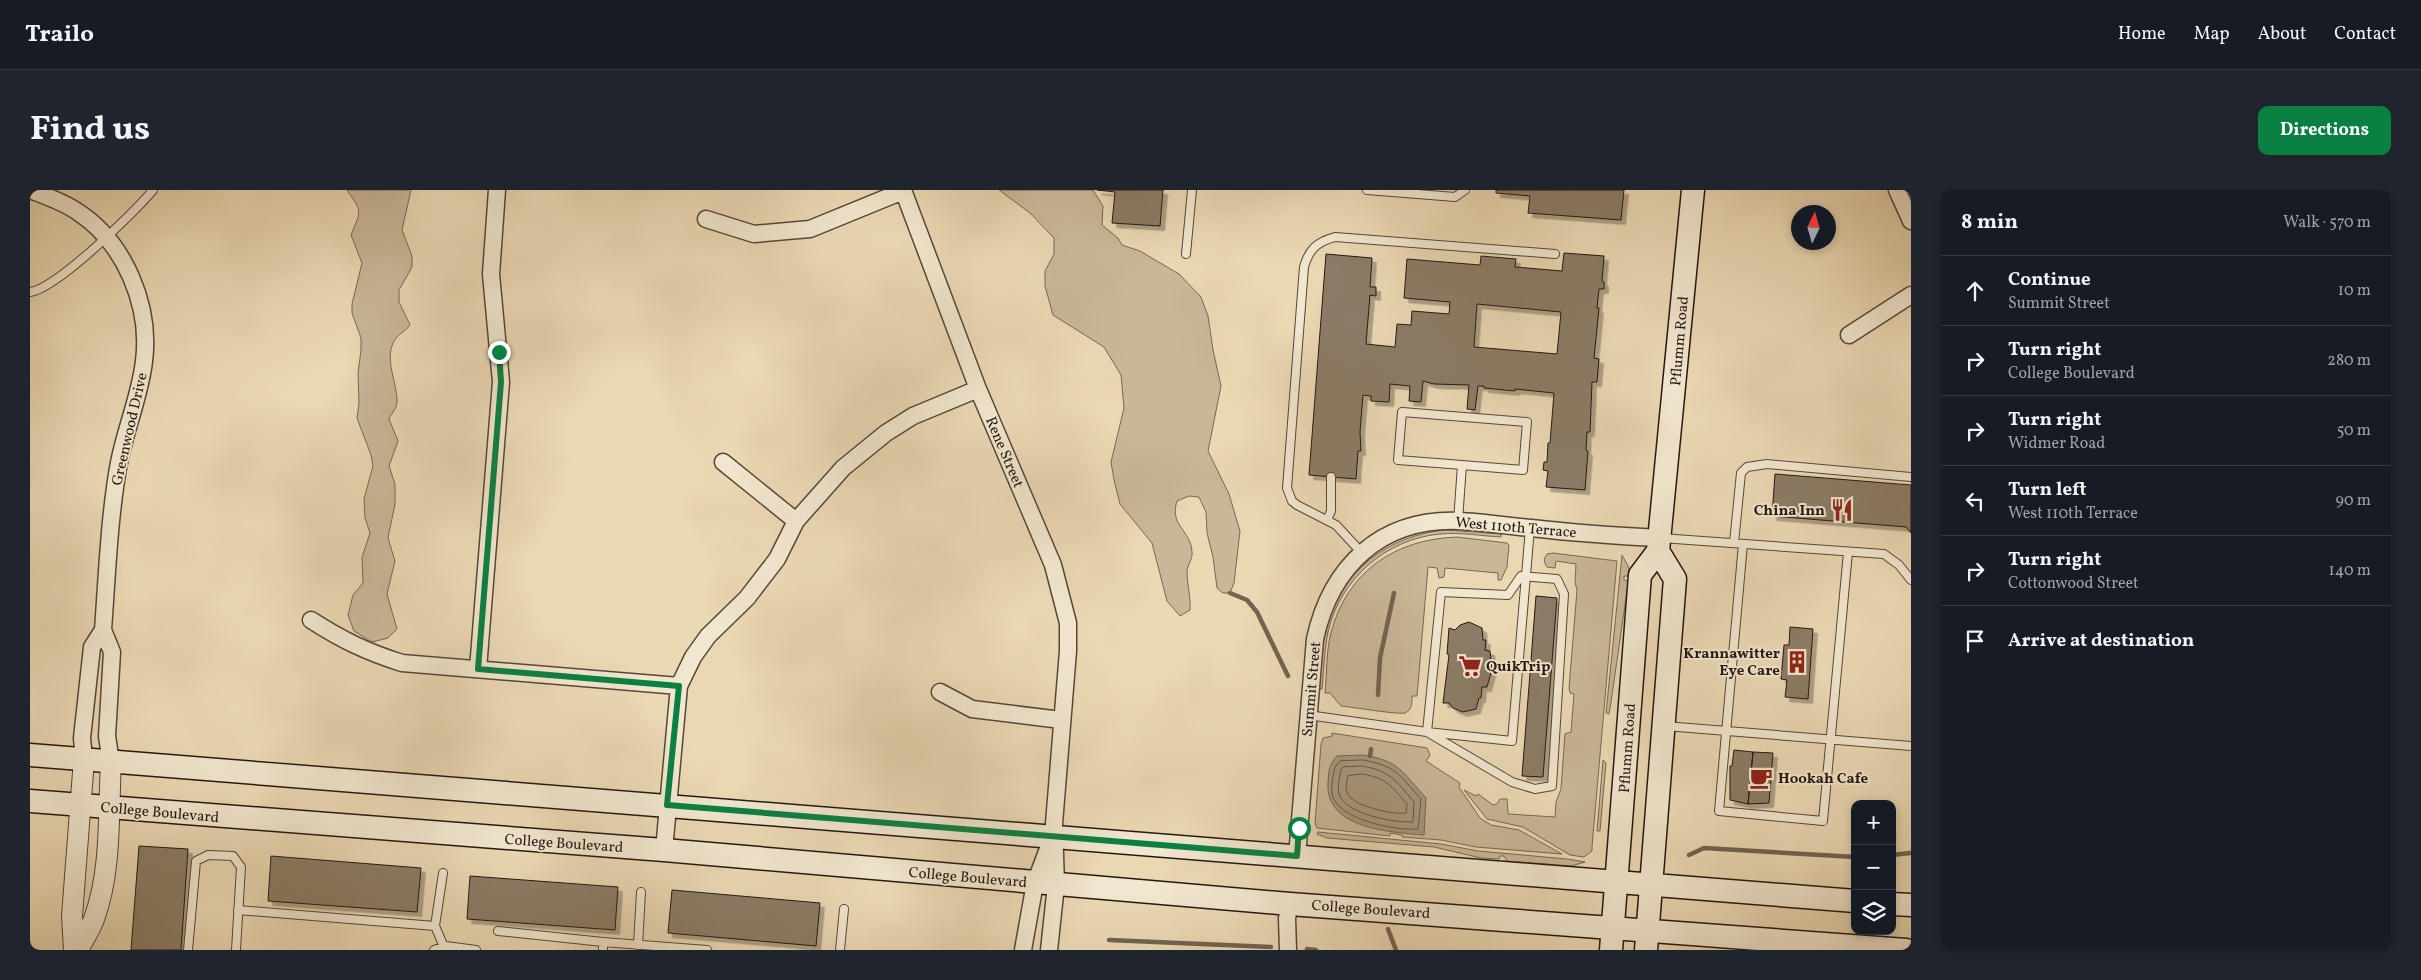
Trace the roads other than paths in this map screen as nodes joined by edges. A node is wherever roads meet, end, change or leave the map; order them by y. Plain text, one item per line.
1 (30, 190) edge
2 (153, 190) edge
3 (497, 190) edge
4 (903, 190) edge
5 (1192, 190) edge
6 (1368, 190) edge
7 (1465, 190) edge
8 (1693, 190) edge
9 (1897, 190) edge
10 (706, 219) dead end
11 (1911, 222) edge
12 (106, 237) junction
13 (1186, 254) dead end
14 (1555, 254) dead end
15 (30, 292) edge
16 (1911, 295) edge
17 (1849, 335) dead end
18 (978, 389) junction
19 (722, 462) dead end
20 (1462, 465) junction
21 (1331, 477) dead end
22 (1911, 477) edge
23 (1327, 520) junction
24 (796, 521) junction
25 (1458, 521) junction
26 (1530, 528) junction
27 (1375, 543) joint
28 (1738, 544) junction
29 (1659, 545) junction
30 (1361, 552) junction
31 (1848, 552) junction
32 (1526, 576) junction
33 (1911, 580) edge
34 (311, 620) dead end
35 (103, 630) junction
36 (478, 669) junction
37 (679, 686) junction
38 (940, 692) dead end
39 (1308, 715) junction
40 (1061, 720) junction
41 (1663, 726) junction
42 (1726, 731) junction
43 (1427, 732) junction
44 (1830, 739) junction
45 (1911, 746) edge
46 (30, 755) edge
47 (84, 759) junction
48 (111, 762) junction
49 (30, 801) edge
50 (81, 805) junction
51 (667, 805) junction
52 (109, 808) junction
53 (1053, 837) junction
54 (664, 850) junction
55 (1297, 856) junction
56 (443, 873) dead end
57 (1617, 882) junction
58 (1046, 884) junction
59 (1651, 884) junction
60 (641, 892) dead end
61 (1851, 901) edge
62 (1290, 904) junction
63 (1896, 904) edge
64 (1911, 906) edge
65 (844, 909) dead end
66 (238, 910) junction
67 (435, 926) junction
68 (1613, 928) junction
69 (498, 931) dead end
70 (1647, 940) edge
71 (638, 944) junction
72 (603, 946) edge
73 (444, 947) junction
74 (1050, 949) edge
75 (76, 950) edge
76 (188, 950) edge
77 (236, 950) edge
78 (434, 950) edge
79 (476, 950) edge
80 (707, 950) edge
81 (840, 950) edge
82 (1023, 950) edge
83 (1288, 950) edge
84 (1611, 950) edge
85 (1906, 950) edge

1 - 12 street, Greenwood Drive
2 - 12 lane
3 - 36 street
4 - 10 street
4 - 18 street, Rene Street
5 - 13 lane
6 - 7 lane
8 - 29 main road, Pflumm Road
9 - 11 street
12 - 15 lane
12 - 35 street, Greenwood Drive
14 - 23 lane
16 - 17 street
18 - 24 street
18 - 40 street, Rene Street
19 - 24 street
20 - 20 lane
20 - 25 lane
21 - 23 lane
22 - 28 lane
23 - 30 lane
24 - 37 street
25 - 26 street, West 110th Terrace
25 - 27 street, West 110th Terrace
26 - 29 street, West 110th Terrace
26 - 32 lane
27 - 30 street, Summit Street
28 - 29 lane
28 - 31 lane
28 - 42 lane
29 - 41 main road
29 - 57 main road, Pflumm Road
30 - 39 street, Summit Street
31 - 33 lane
31 - 44 lane
32 - 43 lane
32 - 43 lane
32 - 43 lane
34 - 36 street
35 - 47 street, Greenwood Drive
35 - 48 street, Greenwood Drive
36 - 37 street
37 - 51 street
38 - 40 street
39 - 43 lane
39 - 55 street, Summit Street
40 - 53 street, Rene Street
41 - 42 lane
41 - 59 main road
42 - 44 lane
42 - 44 lane
44 - 45 lane
46 - 47 main road
47 - 48 main road
47 - 50 street
48 - 51 main road
48 - 52 street
49 - 50 main road, College Boulevard
50 - 52 main road, College Boulevard
50 - 75 street
51 - 53 main road
51 - 54 street
52 - 54 main road, College Boulevard
52 - 75 street
53 - 55 main road
53 - 58 street, Rene Street
54 - 58 main road, College Boulevard
55 - 57 main road
56 - 67 lane
57 - 59 main road
57 - 68 main road, Pflumm Road
58 - 62 main road, College Boulevard
58 - 74 street, Rene Street
58 - 82 street, Rene Street
59 - 61 main road
59 - 70 main road
60 - 71 lane
62 - 68 main road, College Boulevard
62 - 83 street
63 - 64 main road
65 - 81 lane
66 - 67 lane
66 - 76 lane
66 - 77 lane
67 - 73 lane
68 - 70 main road, College Boulevard
68 - 84 main road, Pflumm Road
69 - 72 lane
70 - 85 main road, College Boulevard
71 - 72 lane
71 - 80 lane
73 - 78 lane
73 - 79 lane

